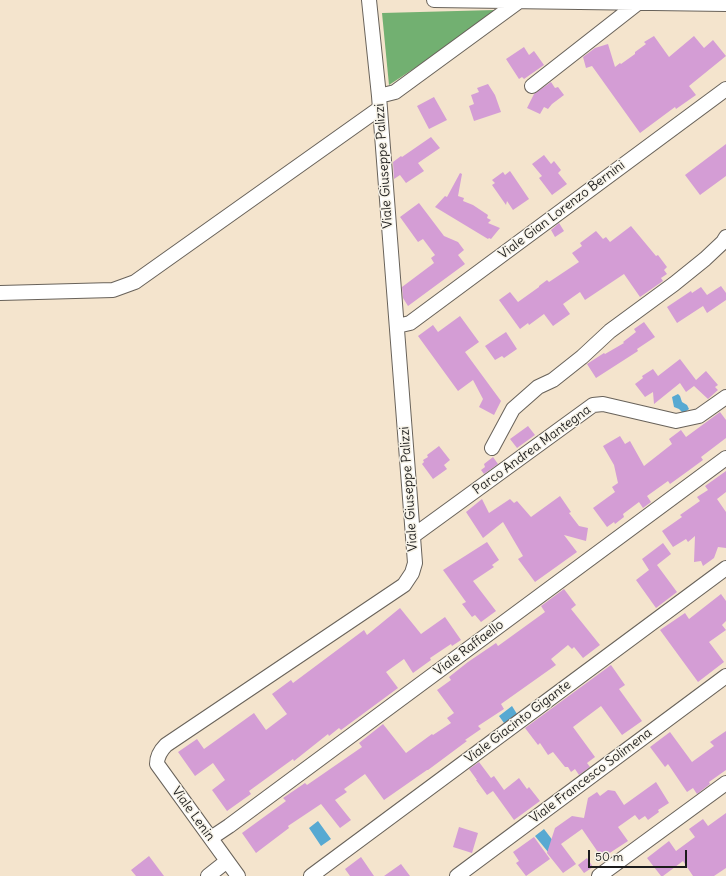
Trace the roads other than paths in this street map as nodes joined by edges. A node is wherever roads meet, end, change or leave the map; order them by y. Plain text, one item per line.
1 (369, 0) edge
2 (434, 0) edge
3 (527, 1) edge
4 (684, 2) edge
5 (638, 3) junction
6 (726, 4) edge
7 (532, 86) dead end
8 (726, 89) edge
9 (379, 102) junction
10 (726, 237) edge
11 (0, 293) edge
12 (397, 326) junction
13 (726, 397) edge
14 (492, 448) dead end
15 (726, 458) edge
16 (413, 536) junction
17 (726, 568) edge
18 (726, 676) edge
19 (161, 750) joint
20 (726, 783) edge
21 (210, 838) junction
22 (227, 861) junction
23 (208, 876) edge
24 (238, 876) edge
25 (311, 876) edge
26 (456, 876) edge
27 (599, 876) edge

1 - 9 street, Viale Giuseppe Palizzi
2 - 3 street
3 - 5 street
3 - 9 street, Viale Giuseppe Palizzi
4 - 5 street
4 - 6 street
5 - 7 street
8 - 12 street, Viale Gian Lorenzo Bernini
9 - 11 street
9 - 12 street, Viale Giuseppe Palizzi
10 - 14 street
12 - 16 street, Viale Giuseppe Palizzi
13 - 16 street, Parco Andrea Mantegna
15 - 21 street, Viale Raffaello
16 - 19 street, Viale Giuseppe Palizzi
17 - 25 street, Viale Giacinto Gigante
18 - 26 street, Viale Francesco Solimena
19 - 21 street, Viale Lenin
20 - 27 street
21 - 22 street, Viale Lenin
22 - 23 street
22 - 24 street, Viale Lenin

